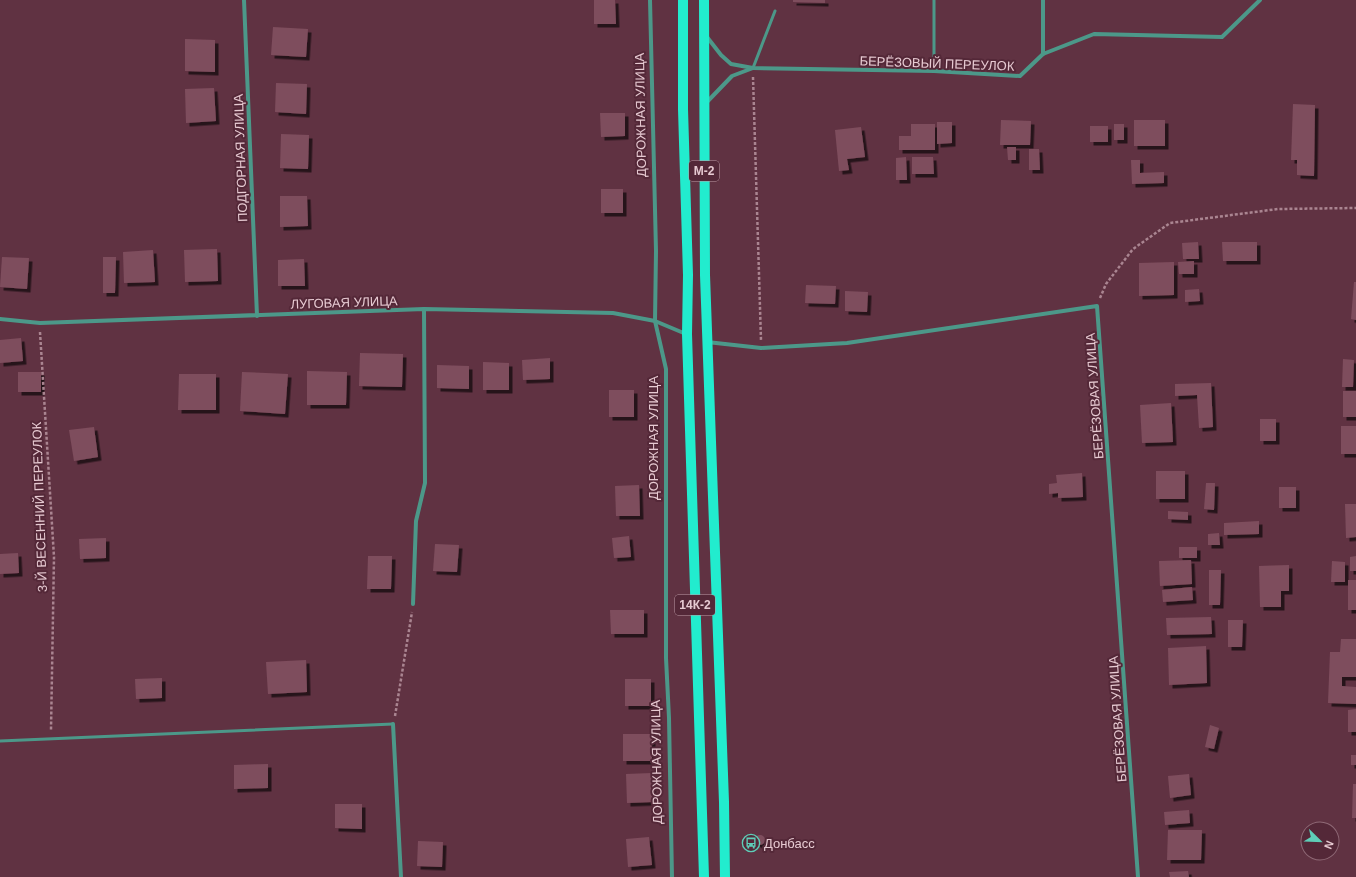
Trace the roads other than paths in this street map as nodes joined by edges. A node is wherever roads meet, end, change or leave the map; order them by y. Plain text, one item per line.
1 (244, 0) edge
2 (650, 0) edge
3 (683, 0) edge
4 (704, 0) edge
5 (934, 0) edge
6 (1043, 0) edge
7 (1260, 0) edge
8 (775, 10) dead end
9 (704, 34) junction
10 (1042, 54) junction
11 (753, 68) junction
12 (934, 71) junction
13 (703, 106) junction
14 (424, 309) junction
15 (256, 316) junction
16 (0, 319) edge
17 (655, 321) junction
18 (687, 334) junction
19 (707, 342) junction
20 (413, 604) road end
21 (394, 724) joint
22 (0, 741) edge
23 (401, 877) edge
24 (672, 877) edge
25 (704, 877) edge
26 (725, 877) edge
27 (1138, 877) edge

1 - 15 street, ПОДГОРНАЯ УЛИЦА
2 - 17 street, ДОРОЖНАЯ УЛИЦА
3 - 18 main road, М-2
4 - 9 main road, М-2
5 - 12 lane
6 - 10 street
7 - 10 street, БЕРЁЗОВЫЙ ПЕРЕУЛОК
8 - 11 lane
9 - 11 street, БЕРЁЗОВЫЙ ПЕРЕУЛОК
9 - 13 main road, М-2
10 - 12 street, БЕРЁЗОВЫЙ ПЕРЕУЛОК
11 - 12 street, БЕРЁЗОВЫЙ ПЕРЕУЛОК
11 - 13 street, БЕРЁЗОВЫЙ ПЕРЕУЛОК
13 - 19 main road, М-2
14 - 15 street, ЛУГОВАЯ УЛИЦА
14 - 17 street, ЛУГОВАЯ УЛИЦА
14 - 20 street
15 - 16 street, ЛУГОВАЯ УЛИЦА
17 - 18 street, ЛУГОВАЯ УЛИЦА
17 - 24 street, ДОРОЖНАЯ УЛИЦА
18 - 25 main road, 14К-2
19 - 26 main road, 14К-2
19 - 27 street, БЕРЁЗОВАЯ УЛИЦА
21 - 22 lane
21 - 23 street

